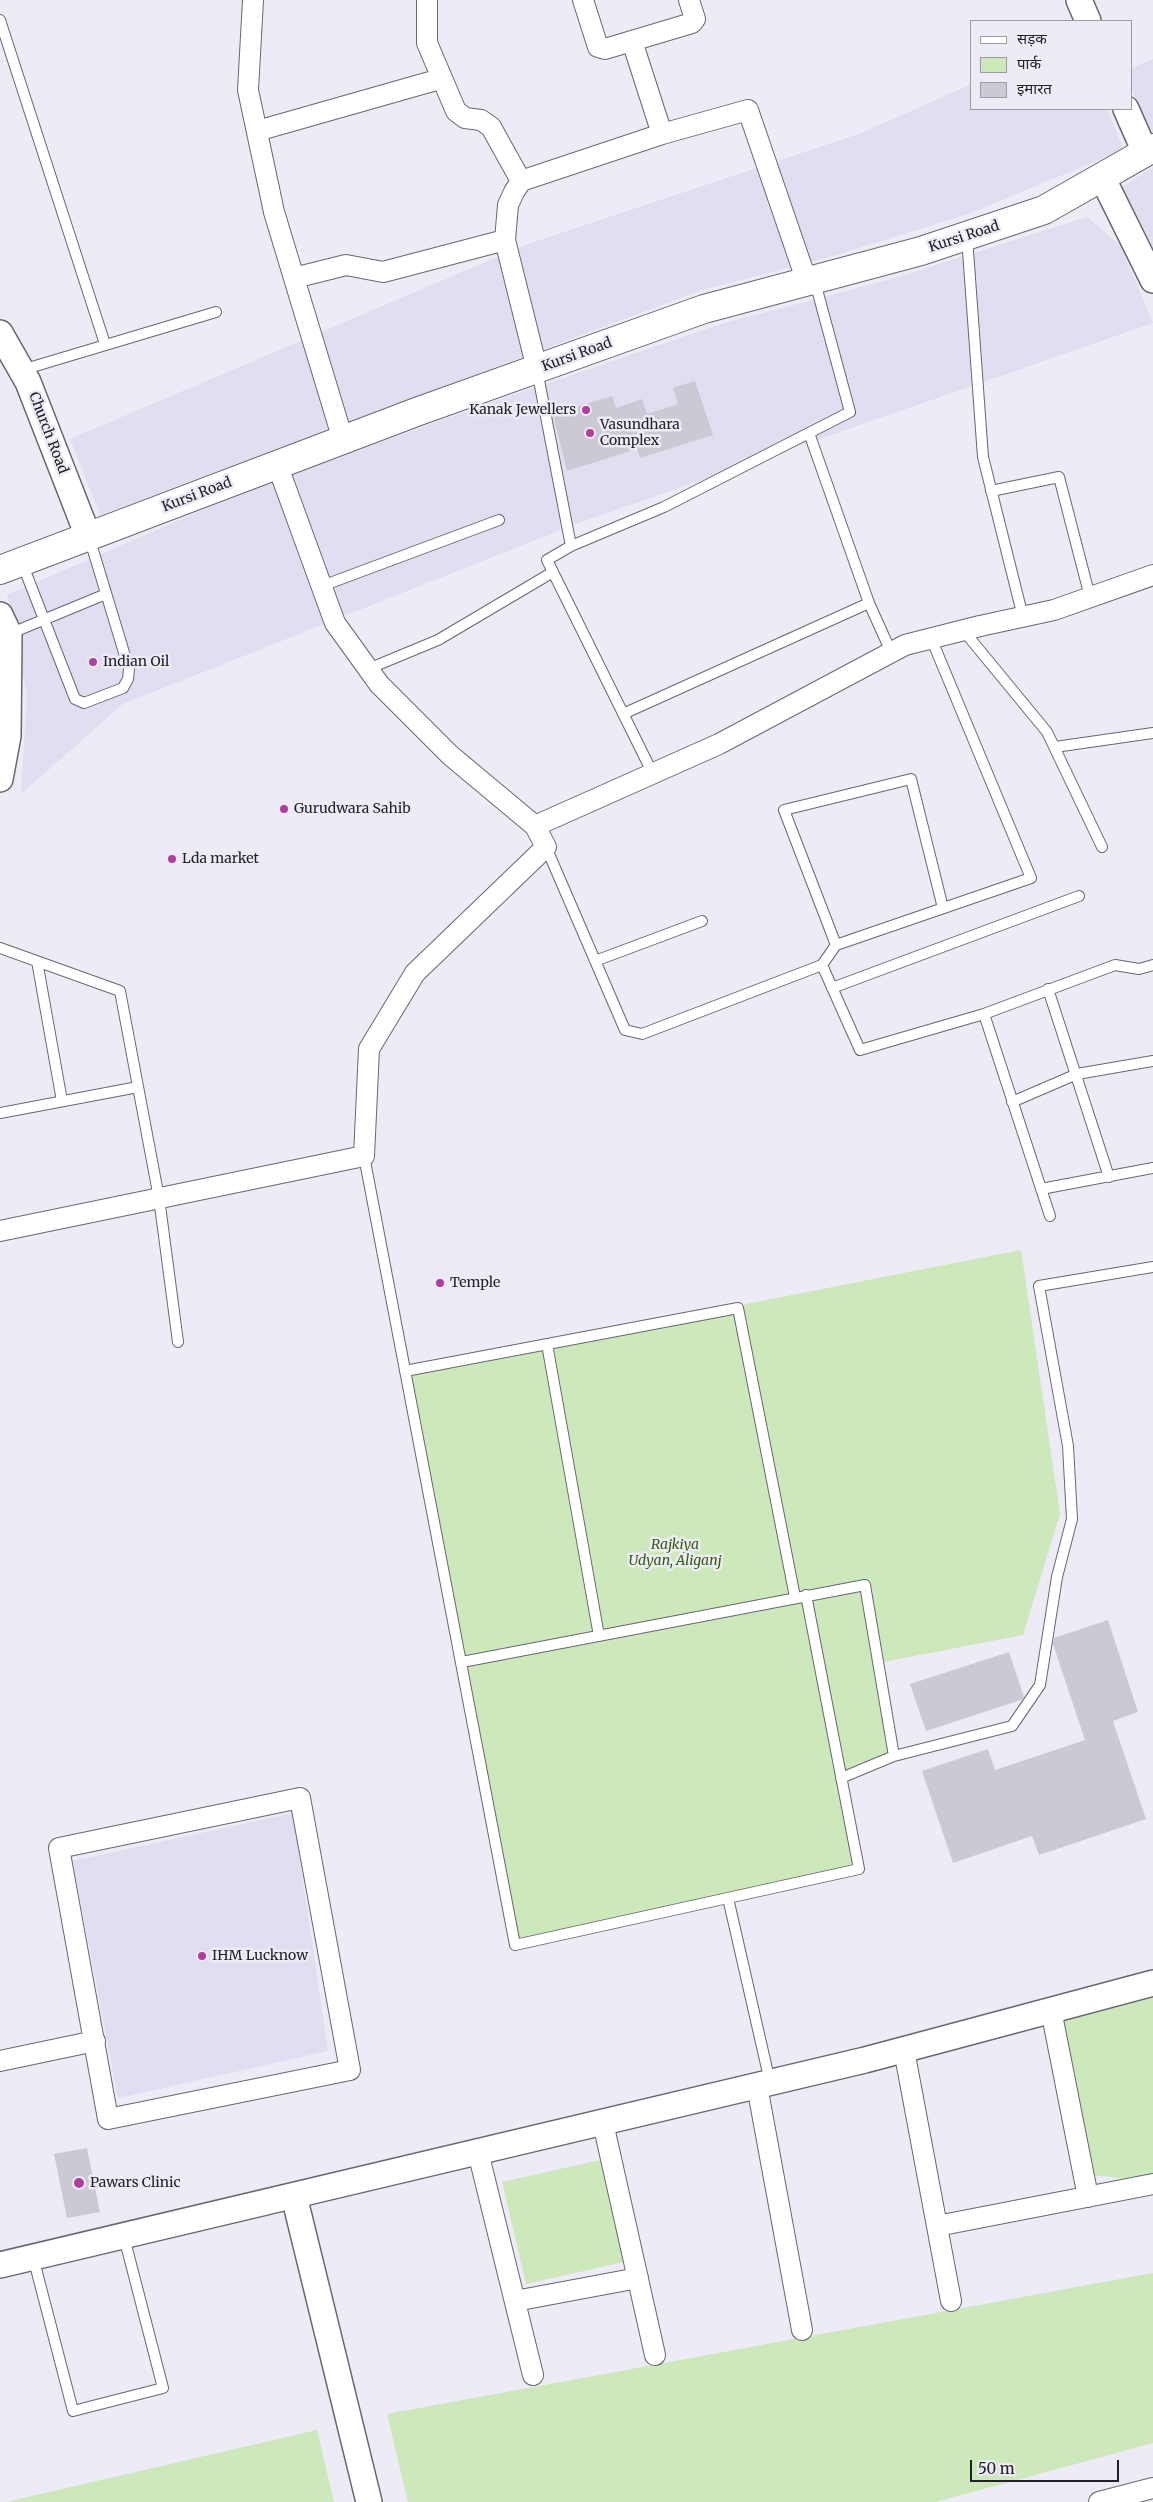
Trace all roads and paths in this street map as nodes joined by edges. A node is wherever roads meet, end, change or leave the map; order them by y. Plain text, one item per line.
1 (254, 0) edge
2 (427, 0) edge
3 (583, 0) edge
4 (689, 0) edge
5 (1078, 0) edge
6 (0, 20) edge
7 (1088, 20) edge
8 (632, 42) junction
9 (440, 79) junction
10 (1127, 110) edge
11 (257, 131) junction
12 (662, 134) junction
13 (1149, 150) edge
14 (1102, 177) junction
15 (522, 181) junction
16 (967, 236) junction
17 (505, 240) junction
18 (294, 278) junction
19 (1153, 280) edge
20 (811, 281) junction
21 (216, 312) dead end
22 (0, 333) edge
23 (105, 344) junction
24 (537, 369) junction
25 (21, 370) junction
26 (809, 433) junction
27 (343, 440) junction
28 (278, 464) junction
29 (991, 491) junction
30 (499, 520) dead end
31 (88, 536) junction
32 (571, 546) junction
33 (11, 566) edge
34 (552, 572) junction
35 (1153, 575) edge
36 (322, 586) junction
37 (106, 594) junction
38 (1090, 598) junction
39 (869, 602) junction
40 (1023, 617) junction
41 (43, 620) junction
42 (5, 625) edge
43 (963, 630) junction
44 (931, 638) junction
45 (891, 652) junction
46 (368, 669) junction
47 (623, 714) junction
48 (1153, 733) edge
49 (1055, 747) junction
50 (3, 750) edge
51 (653, 774) junction
52 (0, 779) edge
53 (535, 826) junction
54 (546, 847) junction
55 (1102, 847) dead end
56 (1079, 896) dead end
57 (943, 908) junction
58 (702, 921) dead end
59 (836, 945) junction
60 (0, 948) edge
61 (37, 961) junction
62 (596, 961) junction
63 (1153, 964) edge
64 (822, 965) junction
65 (832, 988) junction
66 (1048, 989) junction
67 (984, 1014) junction
68 (1153, 1061) edge
69 (1076, 1074) junction
70 (138, 1087) junction
71 (62, 1102) junction
72 (1012, 1102) junction
73 (0, 1113) edge
74 (364, 1156) junction
75 (1153, 1168) edge
76 (1109, 1177) junction
77 (1041, 1189) junction
78 (159, 1198) junction
79 (1050, 1216) dead end
80 (0, 1231) edge
81 (1153, 1267) edge
82 (178, 1342) dead end
83 (547, 1344) junction
84 (405, 1371) junction
85 (806, 1595) junction
86 (795, 1597) junction
87 (600, 1636) junction
88 (462, 1662) junction
89 (894, 1756) junction
90 (842, 1778) junction
91 (728, 1898) junction
92 (1153, 1983) edge
93 (1051, 2010) junction
94 (95, 2041) junction
95 (904, 2050) junction
96 (0, 2061) edge
97 (763, 2084) junction
98 (603, 2123) junction
99 (478, 2152) junction
100 (1153, 2184) edge
101 (294, 2196) junction
102 (1088, 2197) junction
103 (937, 2226) junction
104 (124, 2237) junction
105 (33, 2257) junction
106 (0, 2265) edge
107 (638, 2278) junction
108 (951, 2301) dead end
109 (515, 2302) junction
110 (802, 2330) dead end
111 (655, 2355) dead end
112 (533, 2375) dead end
113 (1153, 2488) edge
114 (369, 2502) edge
115 (1099, 2502) edge

1 - 11 street
2 - 9 street
3 - 8 street
4 - 8 street
5 - 7 street
6 - 23 lane
8 - 12 street
9 - 11 street
9 - 15 street
10 - 13 street
11 - 18 street
12 - 15 street
12 - 20 street
13 - 14 main road, Kursi Road
14 - 16 main road, Kursi Road
14 - 19 street
15 - 17 street
16 - 20 main road, Kursi Road
16 - 29 lane
17 - 18 street
17 - 24 street
18 - 27 street
20 - 24 main road, Kursi Road
20 - 26 lane
21 - 23 lane
22 - 25 street, Church Road
23 - 25 lane
24 - 27 main road, Kursi Road
24 - 32 lane
25 - 31 street, Church Road
26 - 32 lane
26 - 39 lane
27 - 28 main road, Kursi Road
28 - 31 main road, Kursi Road
28 - 36 street
29 - 38 lane
29 - 40 lane
30 - 36 lane
31 - 33 main road, Kursi Road
31 - 37 lane
32 - 34 lane
33 - 41 lane
34 - 46 lane
34 - 47 lane
35 - 38 street
36 - 46 street
37 - 41 lane
37 - 41 lane
38 - 40 street
39 - 45 lane
39 - 47 lane
40 - 43 street
41 - 42 lane
42 - 50 street
43 - 44 street
43 - 49 lane
44 - 45 street
44 - 57 lane
45 - 51 street
46 - 53 street
47 - 51 lane
48 - 49 lane
49 - 55 lane
50 - 52 street
51 - 53 street
53 - 54 street
54 - 62 lane
54 - 74 street
56 - 65 lane
57 - 59 lane
57 - 59 lane
58 - 62 lane
59 - 64 lane
60 - 61 lane
61 - 70 lane
61 - 71 lane
62 - 64 lane
63 - 66 lane
64 - 65 lane
65 - 67 lane
66 - 67 lane
66 - 69 lane
67 - 72 lane
68 - 69 lane
69 - 72 lane
69 - 76 lane
70 - 71 lane
70 - 78 lane
71 - 73 lane
72 - 77 lane
74 - 78 street
74 - 84 lane
75 - 76 lane
76 - 77 lane
77 - 79 lane
78 - 80 street
78 - 82 lane
81 - 89 lane
83 - 84 lane
83 - 86 lane
83 - 87 lane
84 - 88 lane
85 - 86 lane
85 - 89 lane
85 - 90 lane
86 - 87 lane
87 - 88 lane
88 - 91 lane
89 - 90 lane
90 - 91 lane
91 - 97 lane
92 - 93 street
93 - 95 street
93 - 102 street
94 - 94 street
94 - 96 street
95 - 97 street
95 - 103 street
97 - 98 street
97 - 110 street
98 - 99 street
98 - 107 street
99 - 101 street
99 - 109 street
100 - 102 street
101 - 104 street
101 - 114 street
102 - 103 street
103 - 108 street
104 - 105 street
104 - 105 lane
105 - 106 street
107 - 109 street
107 - 111 street
109 - 112 street
113 - 115 street

